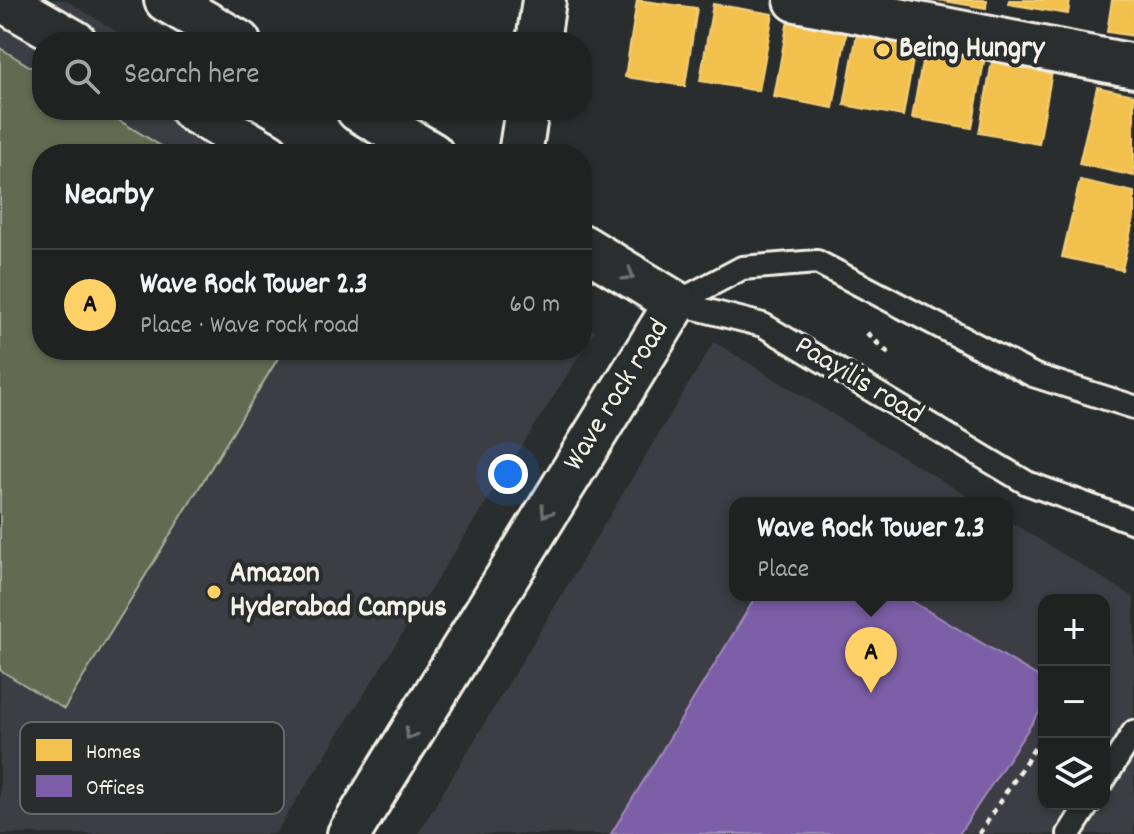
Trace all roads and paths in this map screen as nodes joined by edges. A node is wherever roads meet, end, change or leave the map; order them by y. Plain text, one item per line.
1 (2, 0) edge
2 (166, 0) edge
3 (544, 0) edge
4 (796, 0) edge
5 (58, 32) edge
6 (222, 32) edge
7 (539, 32) edge
8 (1134, 66) edge
9 (209, 120) edge
10 (375, 120) edge
11 (525, 120) edge
12 (251, 144) edge
13 (415, 144) edge
14 (522, 144) edge
15 (592, 252) edge
16 (676, 303) junction
17 (1134, 407) edge
18 (1134, 522) edge
19 (1134, 732) edge
20 (1041, 738) edge
21 (1110, 770) edge
22 (1084, 810) edge
23 (349, 834) edge
24 (979, 834) edge
25 (1069, 834) edge

1 - 5 street
2 - 6 street
3 - 7 street
4 - 8 street
9 - 12 street
10 - 13 street
11 - 14 street
15 -> 16 street, Paayilis road
16 - 17 lane, Wave rock road
16 - 18 lane, Paayilis road
16 -> 23 street, Wave rock road
19 - 21 lane
20 - 24 path
22 - 25 lane

